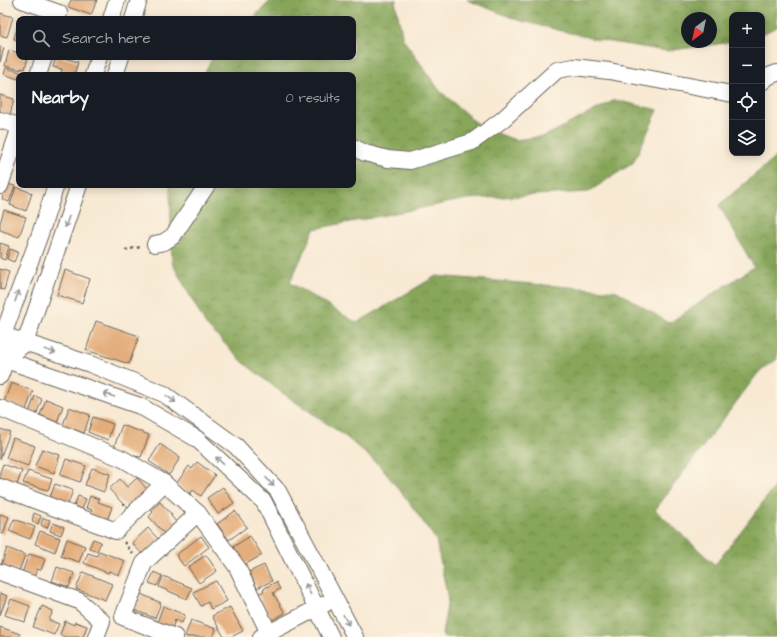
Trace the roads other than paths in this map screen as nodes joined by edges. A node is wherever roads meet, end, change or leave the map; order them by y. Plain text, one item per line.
1 (22, 0) edge
2 (117, 0) edge
3 (139, 0) edge
4 (58, 16) edge
5 (112, 16) edge
6 (134, 16) edge
7 (43, 60) edge
8 (98, 60) edge
9 (120, 60) edge
10 (39, 72) edge
11 (94, 72) edge
12 (116, 72) edge
13 (777, 73) edge
14 (765, 79) edge
15 (729, 93) edge
16 (0, 120) edge
17 (16, 125) edge
18 (16, 139) edge
19 (356, 149) edge
20 (0, 186) edge
21 (55, 188) edge
22 (78, 188) edge
23 (205, 188) edge
24 (155, 244) dead end
25 (1, 335) edge
26 (25, 343) junction
27 (3, 359) edge
28 (0, 376) edge
29 (0, 408) edge
30 (164, 483) junction
31 (0, 487) edge
32 (198, 513) junction
33 (0, 572) edge
34 (334, 599) junction
35 (317, 608) junction
36 (267, 636) edge
37 (96, 637) edge
38 (175, 637) edge
39 (331, 637) edge
40 (355, 637) edge

1 - 4 street
2 - 5 street
3 - 6 street
7 - 10 street
8 - 11 street
9 - 12 street
13 - 14 street
15 - 19 street
16 - 17 street
18 - 20 street
25 -> 21 street
22 -> 26 street
23 - 24 street
25 - 26 street
25 - 27 street
26 - 27 street
26 -> 34 street
27 - 28 street
35 -> 27 street
29 - 30 street
30 - 31 street
30 - 32 street
32 - 36 street
32 - 38 street
33 - 37 street
34 - 35 street
34 -> 40 street
35 - 36 street
35 - 39 street

